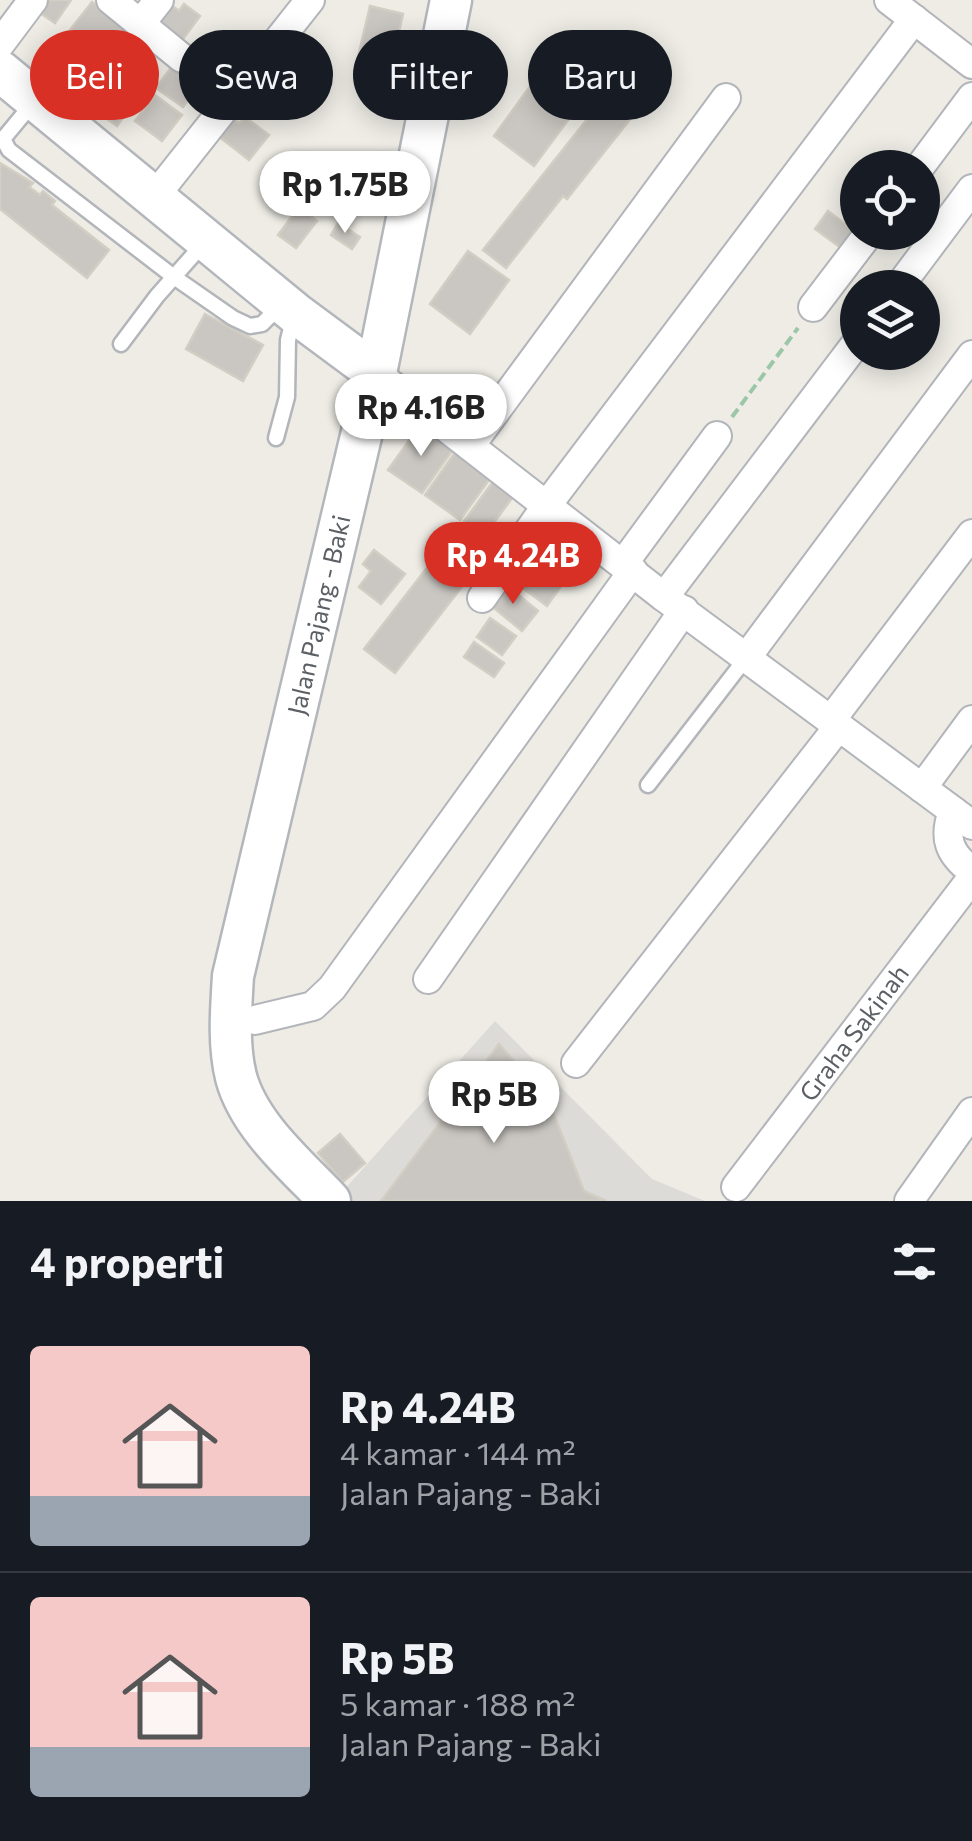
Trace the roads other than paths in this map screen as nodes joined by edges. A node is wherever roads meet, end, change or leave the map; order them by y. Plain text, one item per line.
1 (33, 0) edge
2 (111, 0) edge
3 (159, 0) edge
4 (310, 0) edge
5 (451, 0) edge
6 (889, 0) edge
7 (914, 19) junction
8 (140, 24) junction
9 (0, 44) edge
10 (179, 56) edge
11 (972, 64) edge
12 (0, 70) edge
13 (30, 95) edge
14 (972, 96) edge
15 (726, 98) dead end
16 (30, 107) edge
17 (61, 120) edge
18 (932, 150) edge
19 (972, 189) edge
20 (155, 196) junction
21 (207, 240) junction
22 (856, 250) edge
23 (911, 270) edge
24 (174, 277) junction
25 (813, 307) road end
26 (289, 308) junction
27 (122, 344) dead end
28 (972, 355) edge
29 (840, 367) edge
30 (376, 373) junction
31 (717, 436) road end
32 (276, 438) dead end
33 (470, 446) junction
34 (547, 505) junction
35 (972, 534) edge
36 (628, 567) junction
37 (482, 598) dead end
38 (674, 603) junction
39 (746, 658) junction
40 (972, 720) edge
41 (835, 723) junction
42 (648, 785) dead end
43 (922, 788) junction
44 (962, 818) edge
45 (972, 875) edge
46 (428, 979) dead end
47 (243, 1025) junction
48 (576, 1062) dead end
49 (972, 1112) edge
50 (736, 1188) dead end
51 (330, 1201) edge
52 (909, 1201) edge

1 - 9 street
2 - 8 street
3 - 8 street
4 - 20 street
5 - 30 main road, Jalan Pajang - Baki
6 - 7 street
7 - 11 street
7 - 34 street
8 - 10 street
12 - 13 main road
14 - 18 street
15 - 33 street
16 - 24 lane
17 - 20 main road
19 - 23 street
20 - 21 main road
21 - 24 lane
21 - 26 main road
22 - 25 street
24 - 26 lane
24 - 27 lane
26 - 30 main road
26 - 32 lane
28 - 39 street
29 - 38 street
30 - 33 street
30 - 47 main road, Jalan Pajang - Baki
31 - 36 street
33 - 34 street
34 - 36 street
34 - 37 street
35 - 41 street
36 - 38 street
36 - 47 street
38 - 39 street
38 - 46 street
39 - 41 street
39 - 42 lane
40 - 43 street
41 - 43 street
41 - 48 street
43 - 44 street
44 - 45 street, Graha Sakinah
45 - 50 street, Graha Sakinah
47 - 51 main road, Jalan Pajang - Baki
49 - 52 street

